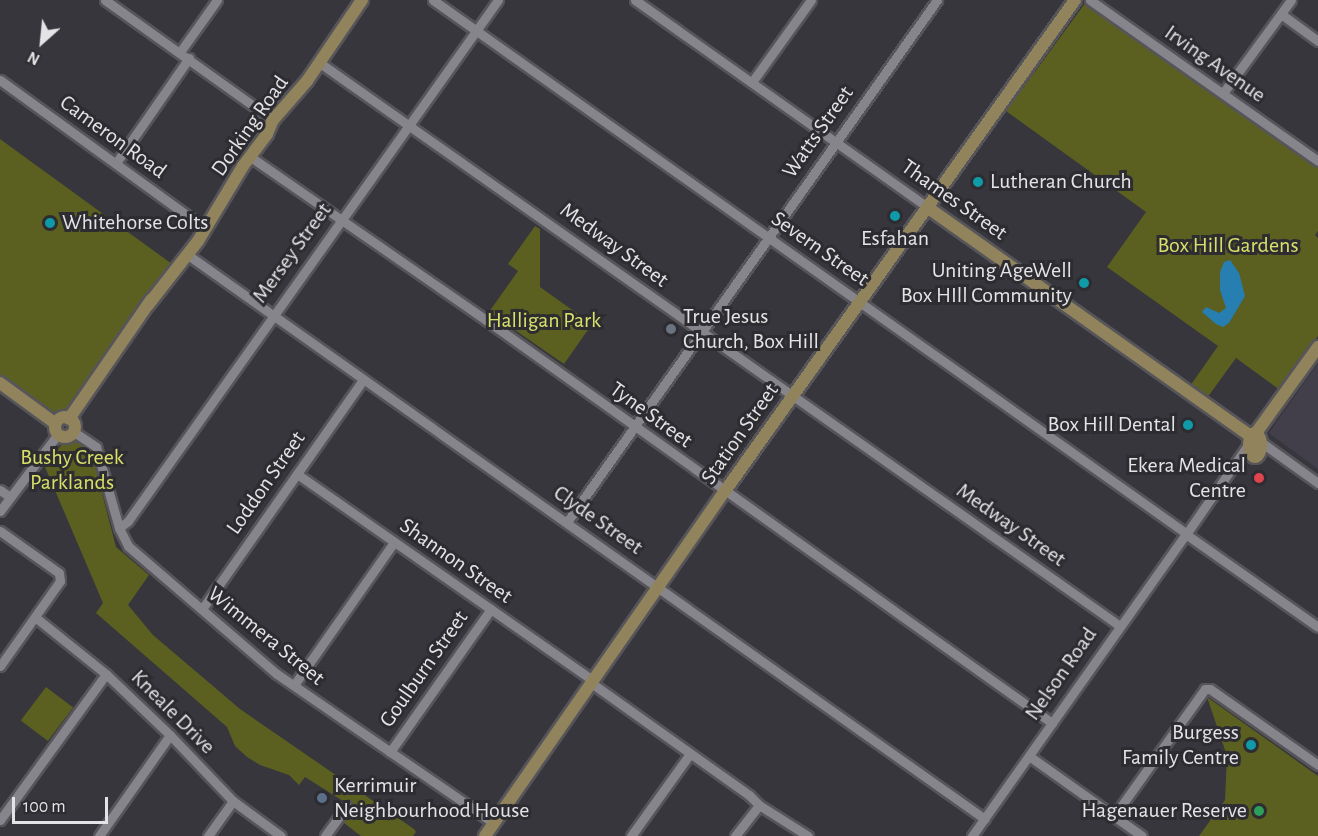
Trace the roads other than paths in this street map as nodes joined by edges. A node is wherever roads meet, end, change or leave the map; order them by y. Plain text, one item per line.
1 (105, 0) edge
2 (217, 0) edge
3 (364, 0) edge
4 (433, 0) edge
5 (498, 0) edge
6 (635, 0) edge
7 (811, 0) edge
8 (937, 0) edge
9 (1075, 0) edge
10 (1090, 0) edge
11 (1291, 0) edge
12 (1281, 14) junction
13 (476, 31) junction
14 (1318, 40) edge
15 (180, 52) junction
16 (189, 58) junction
17 (320, 63) junction
18 (0, 80) edge
19 (307, 81) junction
20 (752, 82) junction
21 (1223, 93) junction
22 (273, 120) junction
23 (408, 125) junction
24 (835, 141) junction
25 (255, 160) junction
26 (1318, 161) edge
27 (116, 163) junction
28 (226, 195) junction
29 (927, 207) junction
30 (341, 219) junction
31 (204, 227) junction
32 (768, 236) junction
33 (188, 255) junction
34 (167, 279) junction
35 (860, 301) junction
36 (272, 315) junction
37 (701, 331) junction
38 (1318, 347) edge
39 (363, 380) junction
40 (0, 383) edge
41 (792, 396) junction
42 (69, 418) junction
43 (634, 426) junction
44 (57, 429) junction
45 (74, 432) junction
46 (1253, 437) junction
47 (297, 474) junction
48 (1318, 483) edge
49 (0, 490) edge
50 (725, 492) junction
51 (10, 497) junction
52 (0, 511) edge
53 (567, 522) junction
54 (118, 528) junction
55 (0, 531) edge
56 (1186, 534) junction
57 (394, 542) junction
58 (658, 586) junction
59 (202, 609) junction
60 (491, 609) junction
61 (35, 617) junction
62 (1120, 626) junction
63 (1318, 627) edge
64 (0, 666) edge
65 (106, 674) junction
66 (591, 681) junction
67 (294, 685) junction
68 (1052, 723) junction
69 (170, 735) junction
70 (390, 752) junction
71 (690, 754) junction
72 (1029, 756) junction
73 (1318, 765) edge
74 (233, 801) junction
75 (759, 804) junction
76 (347, 806) dead end
77 (1114, 816) junction
78 (985, 819) junction
79 (0, 820) edge
80 (494, 823) junction
81 (99, 836) edge
82 (208, 836) edge
83 (281, 836) edge
84 (325, 836) edge
85 (485, 836) edge
86 (632, 836) edge
87 (735, 836) edge
88 (808, 836) edge
89 (972, 836) edge
90 (1142, 836) edge

1 - 15 street
2 - 15 street
3 - 17 main road, Dorking Road
4 - 13 street, Severn Street
5 - 13 street, Mersey Street
6 - 20 street, Thames Street
7 - 20 street
8 - 24 street, Watts Street
9 - 29 main road, Station Street
10 - 21 street, Irving Avenue
11 - 12 street
12 - 14 street
12 - 21 street
13 - 23 street, Mersey Street
13 - 32 street, Severn Street
15 - 16 street
16 - 22 street
16 - 27 street
17 - 19 main road, Dorking Road
17 - 23 street, Medway Street
18 - 27 street, Cameron Road
19 - 22 main road, Dorking Road
19 - 25 main road, Dorking Road
20 - 24 street, Thames Street
21 - 26 street, Irving Avenue
22 - 28 main road, Dorking Road
23 - 30 street, Mersey Street
23 - 37 street, Medway Street
24 - 29 street, Thames Street
24 - 32 street, Watts Street
25 - 28 main road, Dorking Road
25 - 30 street, Tyne Street
27 - 31 street, Cameron Road
28 - 31 main road, Dorking Road
29 - 35 main road, Station Street
29 - 46 main road, Thames Street
30 - 36 street, Mersey Street
30 - 43 street, Tyne Street
31 - 33 main road, Dorking Road
31 - 34 main road, Dorking Road
32 - 35 street, Severn Street
32 - 37 street, Watts Street
33 - 34 main road, Dorking Road
33 - 36 street, Clyde Street
34 - 42 main road, Dorking Road
35 - 41 main road, Station Street
35 - 56 street, Severn Street
36 - 39 street, Clyde Street
36 - 54 street, Mersey Street
37 - 41 street, Medway Street
37 - 43 street, Watts Street
38 - 46 main road, Nelson Road
39 - 47 street, Loddon Street
39 - 53 street, Clyde Street
40 - 44 main road
41 - 50 main road, Station Street
41 - 62 street, Medway Street
42 - 44 main road
42 - 45 main road
43 - 50 street, Tyne Street
43 - 53 street, Watts Street
44 - 45 main road
44 - 51 street
45 - 54 street, Wimmera Street
46 - 48 street, Thames Street
46 - 56 street, Nelson Road
47 - 57 street, Shannon Street
47 - 59 street, Loddon Street
49 - 51 street
50 - 58 main road, Station Street
50 - 68 street, Tyne Street
51 - 52 street
53 - 58 street, Clyde Street
54 - 59 street, Wimmera Street
55 - 61 street
56 - 62 street, Nelson Road
56 - 63 street, Severn Street
57 - 60 street, Shannon Street
57 - 67 street
58 - 66 main road, Station Street
58 - 78 street, Clyde Street
59 - 67 street, Wimmera Street
60 - 66 street, Shannon Street
60 - 70 street, Goulburn Street
61 - 64 street
61 - 65 street, Kneale Drive
62 - 68 street, Nelson Road
65 - 69 street, Kneale Drive
65 - 79 street
66 - 71 street, Shannon Street
66 - 80 main road, Station Street
67 - 70 street, Wimmera Street
68 - 72 street, Nelson Road
69 - 74 street, Kneale Drive
69 - 81 street
70 - 80 street, Wimmera Street
71 - 75 street, Shannon Street
71 - 86 street
72 - 77 street
72 - 78 street, Nelson Road
73 - 77 street
74 - 82 street
74 - 83 street, Kneale Drive
75 - 87 street
75 - 88 street, Shannon Street
76 - 84 street
77 - 90 street
78 - 89 street, Nelson Road
80 - 85 main road, Station Street

